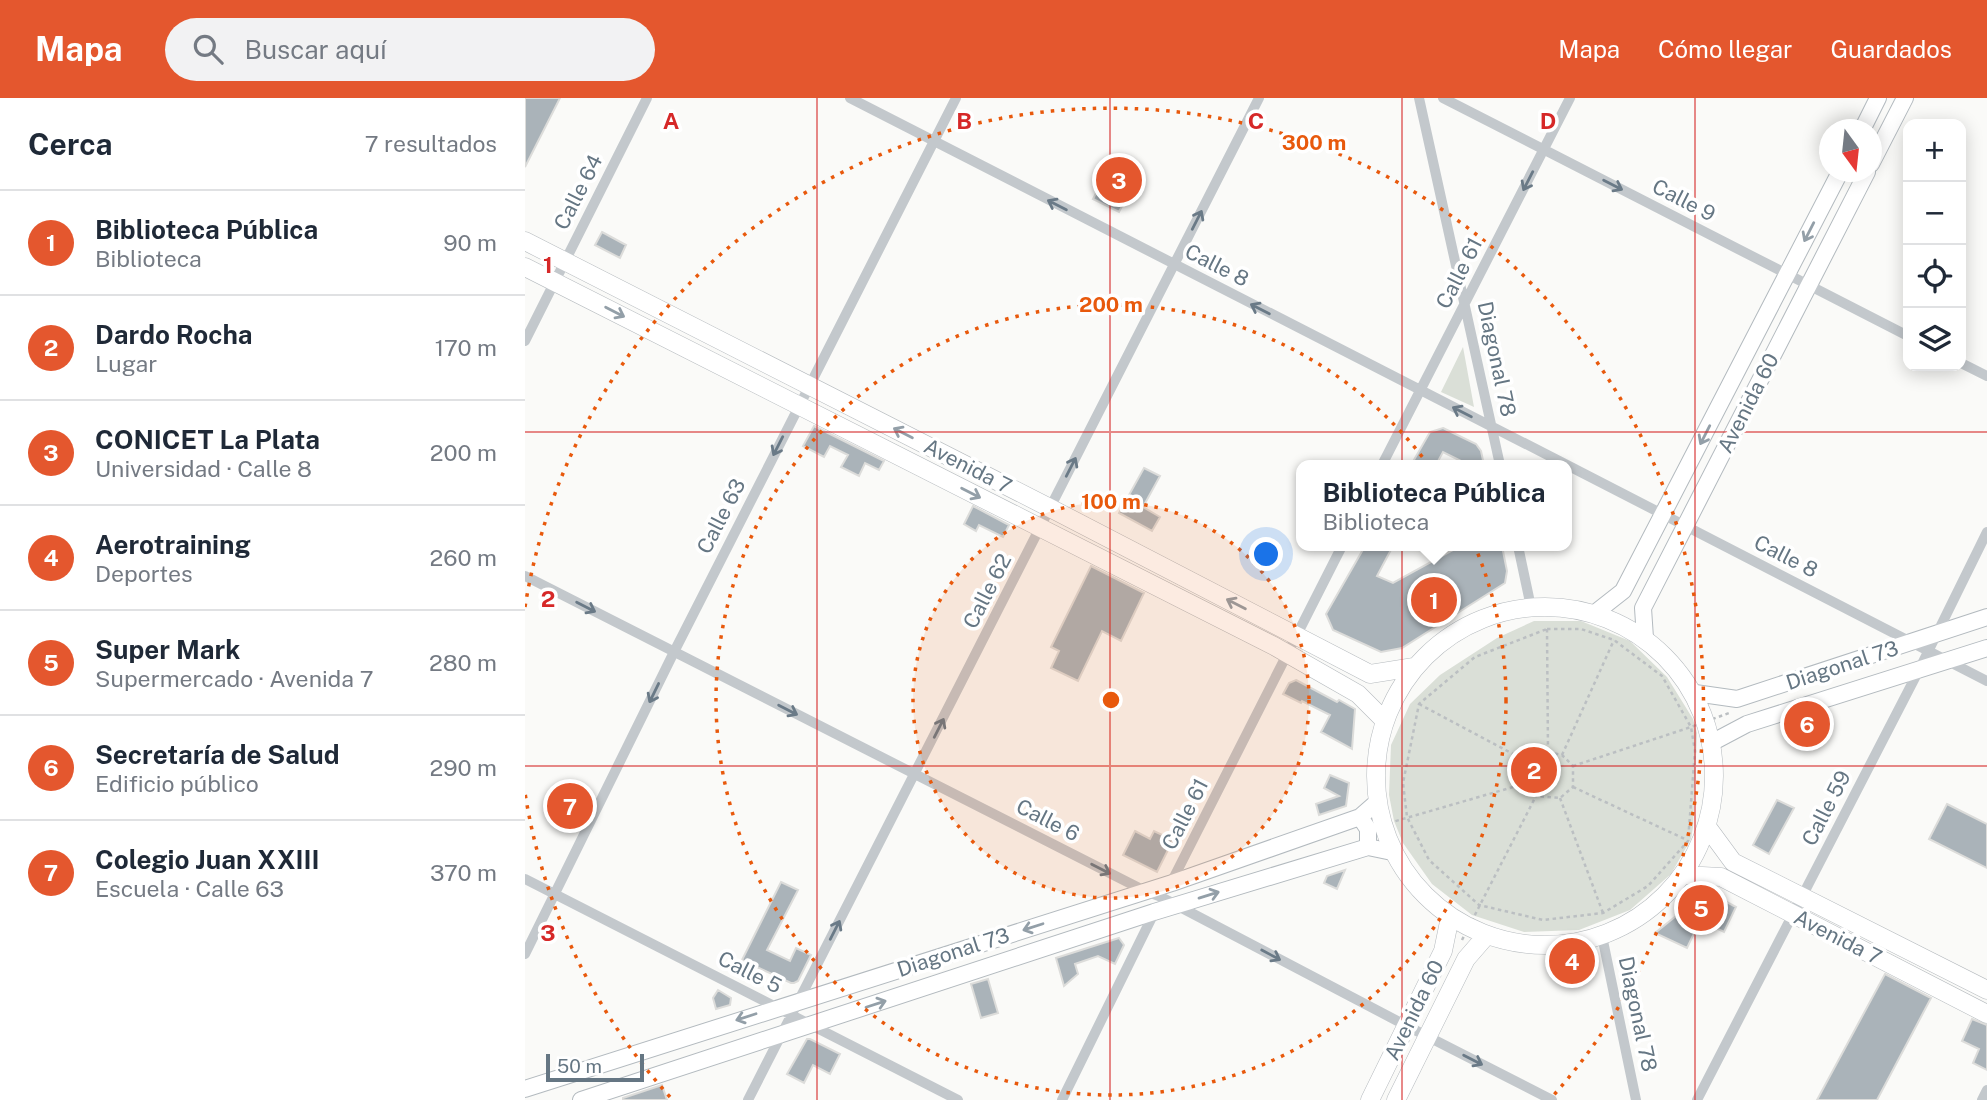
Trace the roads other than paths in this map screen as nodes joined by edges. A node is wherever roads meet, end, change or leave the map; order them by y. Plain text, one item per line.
1 (647, 98) edge
2 (850, 98) edge
3 (956, 98) edge
4 (1259, 98) edge
5 (1419, 98) edge
6 (1443, 98) edge
7 (1570, 98) edge
8 (1878, 98) edge
9 (1905, 98) edge
10 (1868, 119) edge
11 (935, 141) junction
12 (1882, 143) edge
13 (1544, 150) junction
14 (1835, 182) edge
15 (1862, 182) edge
16 (525, 241) edge
17 (564, 261) junction
18 (1174, 265) junction
19 (525, 267) edge
20 (1787, 274) junction
21 (554, 282) junction
22 (1809, 285) junction
23 (1464, 303) junction
24 (1903, 333) edge
25 (525, 341) edge
26 (1966, 366) edge
27 (1987, 376) edge
28 (809, 385) junction
29 (1420, 390) junction
30 (798, 405) junction
31 (1492, 427) junction
32 (1385, 460) edge
33 (1499, 460) edge
34 (1557, 460) edge
35 (1572, 468) edge
36 (1050, 508) junction
37 (1664, 515) junction
38 (1685, 526) junction
39 (1040, 528) junction
40 (1987, 532) edge
41 (1340, 551) edge
42 (1519, 551) edge
43 (525, 576) edge
44 (1531, 607) junction
45 (1595, 613) junction
46 (1987, 617) edge
47 (1936, 634) junction
48 (1297, 636) junction
49 (1645, 638) junction
50 (1912, 642) junction
51 (1987, 648) edge
52 (1928, 650) junction
53 (674, 652) junction
54 (1288, 653) junction
55 (1948, 661) junction
56 (1414, 667) junction
57 (1919, 670) junction
58 (1987, 681) edge
59 (1695, 693) junction
60 (1737, 699) junction
61 (1384, 720) junction
62 (1747, 724) junction
63 (1713, 742) junction
64 (915, 775) junction
65 (1377, 803) junction
66 (1360, 817) junction
67 (1708, 828) junction
68 (1369, 847) junction
69 (1392, 852) junction
70 (1683, 875) junction
71 (525, 879) edge
72 (1172, 883) junction
73 (1145, 891) junction
74 (556, 895) junction
75 (1802, 896) junction
76 (1164, 905) junction
77 (1793, 913) junction
78 (1450, 918) junction
79 (1486, 936) junction
80 (1602, 936) junction
81 (1443, 951) junction
82 (525, 954) edge
83 (1466, 959) junction
84 (1987, 990) edge
85 (789, 1008) junction
86 (1987, 1014) edge
87 (811, 1025) junction
88 (1407, 1026) junction
89 (781, 1034) junction
90 (1428, 1036) junction
91 (525, 1088) edge
92 (1987, 1090) edge
93 (581, 1100) edge
94 (748, 1100) edge
95 (958, 1100) edge
96 (1062, 1100) edge
97 (1370, 1100) edge
98 (1396, 1100) edge
99 (1552, 1100) edge
100 (1636, 1100) edge
101 (1697, 1100) edge
102 (1982, 1100) edge

1 - 17 street, Calle 64
2 - 11 street, Calle 8
3 - 11 street, Calle 63
18 -> 4 street, Calle 62
5 - 23 street, Diagonal 78
6 - 13 street, Calle 9
7 - 13 street, Calle 61
8 - 10 main road
9 - 12 main road
18 -> 11 street, Calle 8
11 - 28 street, Calle 63
13 -> 20 street, Calle 9
13 -> 23 street, Calle 61
14 -> 20 main road, Avenida 60
15 - 22 main road, Avenida 60
16 - 17 main road, Avenida 7
17 - 21 street, Calle 64
17 - 28 main road, Avenida 7
29 -> 18 street, Calle 8
36 -> 18 street, Calle 62
19 - 21 main road, Avenida 7
20 - 22 street, Calle 9
20 -> 37 main road, Avenida 60
21 - 25 street, Calle 64
21 -> 30 main road, Avenida 7
22 - 24 street, Calle 9
22 - 38 main road, Avenida 60
23 - 29 street, Calle 61
23 - 31 street, Diagonal 78
26 - 27 street
28 - 30 street, Calle 63
36 -> 28 main road, Avenida 7
31 -> 29 street, Calle 8
29 - 32 street, Calle 61
30 -> 39 main road, Avenida 7
30 -> 53 street, Calle 63
31 - 33 street, Diagonal 78
31 - 34 street, Calle 8
35 - 37 street, Calle 8
36 - 39 street, Calle 62
48 -> 36 main road, Avenida 7
37 - 38 street, Calle 8
37 - 45 main road, Avenida 60
38 - 49 main road, Avenida 60
38 - 50 street, Calle 8
39 - 54 main road, Avenida 7
64 -> 39 street, Calle 62
40 - 47 street, Calle 59
41 - 48 street, Calle 61
42 - 44 street
43 -> 53 street, Calle 6
44 - 45 main road
44 - 56 main road
45 - 49 main road
46 - 47 main road, Diagonal 73
47 - 50 main road, Diagonal 73
47 - 52 street, Calle 59
48 - 54 street, Calle 61
48 - 56 main road, Avenida 7
49 - 59 main road
50 - 52 street, Calle 8
50 - 60 main road, Diagonal 73
51 - 55 main road, Diagonal 73
52 - 55 street, Calle 8
52 - 57 street, Calle 59
53 -> 64 street, Calle 6
53 -> 74 street, Calle 63
54 - 61 main road, Avenida 7
54 - 72 street, Calle 61
55 - 57 main road, Diagonal 73
55 - 58 street, Calle 8
56 - 61 main road
57 - 62 main road, Diagonal 73
57 - 75 street, Calle 59
59 - 60 main road, Diagonal 73
59 - 63 main road
60 - 62 main road
61 - 65 main road
62 - 63 main road, Diagonal 73
63 - 67 main road
64 -> 73 street, Calle 6
85 -> 64 street, Calle 62
65 - 66 main road, Diagonal 73
65 - 69 main road
66 - 68 main road
66 - 72 main road, Diagonal 73
67 - 70 main road
67 - 75 main road, Avenida 7
68 - 69 main road, Diagonal 73
76 -> 68 main road, Diagonal 73
69 - 78 main road
70 - 77 main road, Avenida 7
70 - 80 main road
71 - 74 street, Calle 5
72 - 73 main road, Diagonal 73
72 - 76 street, Calle 61
73 - 76 street, Calle 6
73 -> 85 main road, Diagonal 73
74 - 82 street, Calle 63
74 - 85 street, Calle 5
75 - 77 street, Calle 59
75 - 84 main road, Avenida 7
87 -> 76 main road, Diagonal 73
76 -> 88 street, Calle 6
76 - 96 street, Calle 61
77 - 86 main road, Avenida 7
77 - 101 street, Calle 59
78 - 79 main road
78 - 81 main road, Avenida 60
79 - 80 main road
79 - 83 main road, Avenida 60
80 - 100 street, Diagonal 78
81 - 83 main road
81 - 88 main road, Avenida 60
83 - 90 main road, Avenida 60
85 - 87 street, Calle 5
85 - 89 street, Calle 62
85 -> 91 main road, Diagonal 73
87 - 89 main road, Diagonal 73
87 - 95 street, Calle 5
88 - 90 street, Calle 6
88 - 97 main road, Avenida 60
89 - 93 main road, Diagonal 73
89 - 94 street, Calle 62
90 - 98 main road, Avenida 60
90 -> 99 street, Calle 6
92 - 102 street

